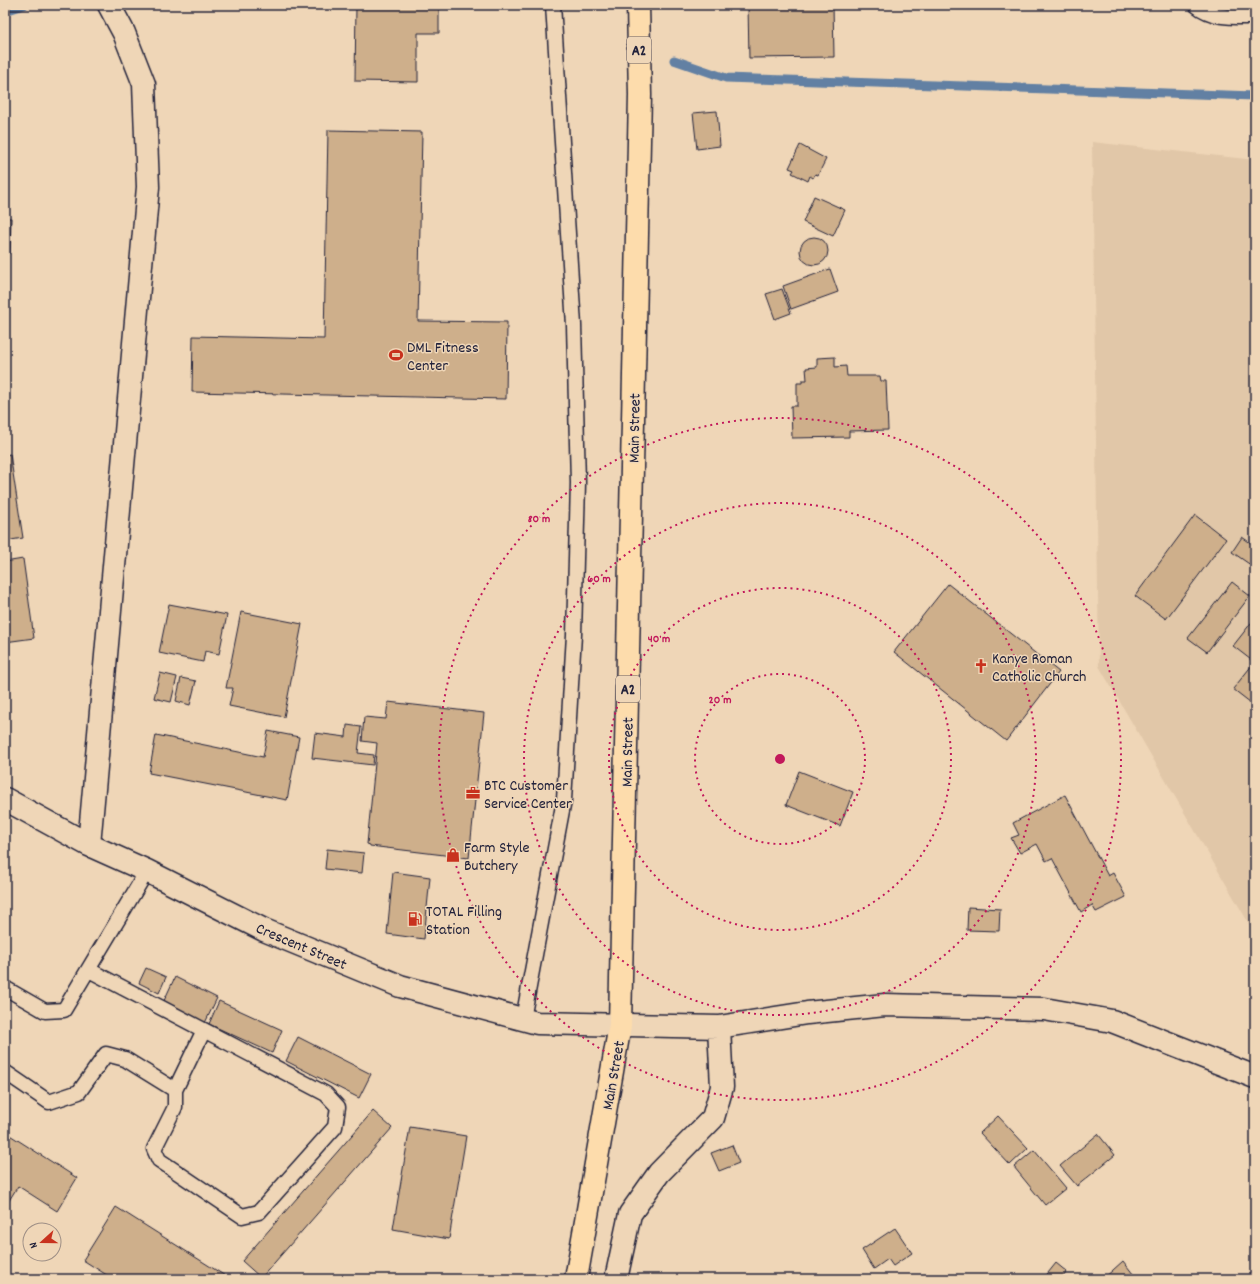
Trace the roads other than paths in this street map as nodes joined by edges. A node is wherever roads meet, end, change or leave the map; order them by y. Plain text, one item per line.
1 (109, 5) edge
2 (553, 5) edge
3 (638, 5) edge
4 (1196, 5) edge
5 (1255, 17) edge
6 (5, 799) edge
7 (89, 845) junction
8 (147, 871) junction
9 (89, 970) junction
10 (5, 988) edge
11 (522, 1019) junction
12 (620, 1025) junction
13 (719, 1027) junction
14 (204, 1030) junction
15 (5, 1072) edge
16 (1255, 1077) edge
17 (175, 1090) junction
18 (576, 1279) edge
19 (616, 1279) edge

1 - 7 street
2 - 11 lane
3 - 12 highway, Main Street / A2
4 - 5 lane
6 - 7 street, Crescent Street
7 - 8 street, Crescent Street
8 - 9 lane
8 - 11 street, Crescent Street
9 - 10 lane
9 - 14 lane
11 - 12 street, Crescent Street
12 - 13 street, Crescent Street
12 - 18 highway, Main Street / A2
13 - 16 street, Crescent Street
13 - 19 street
14 - 17 lane
14 - 17 lane
15 - 17 lane

